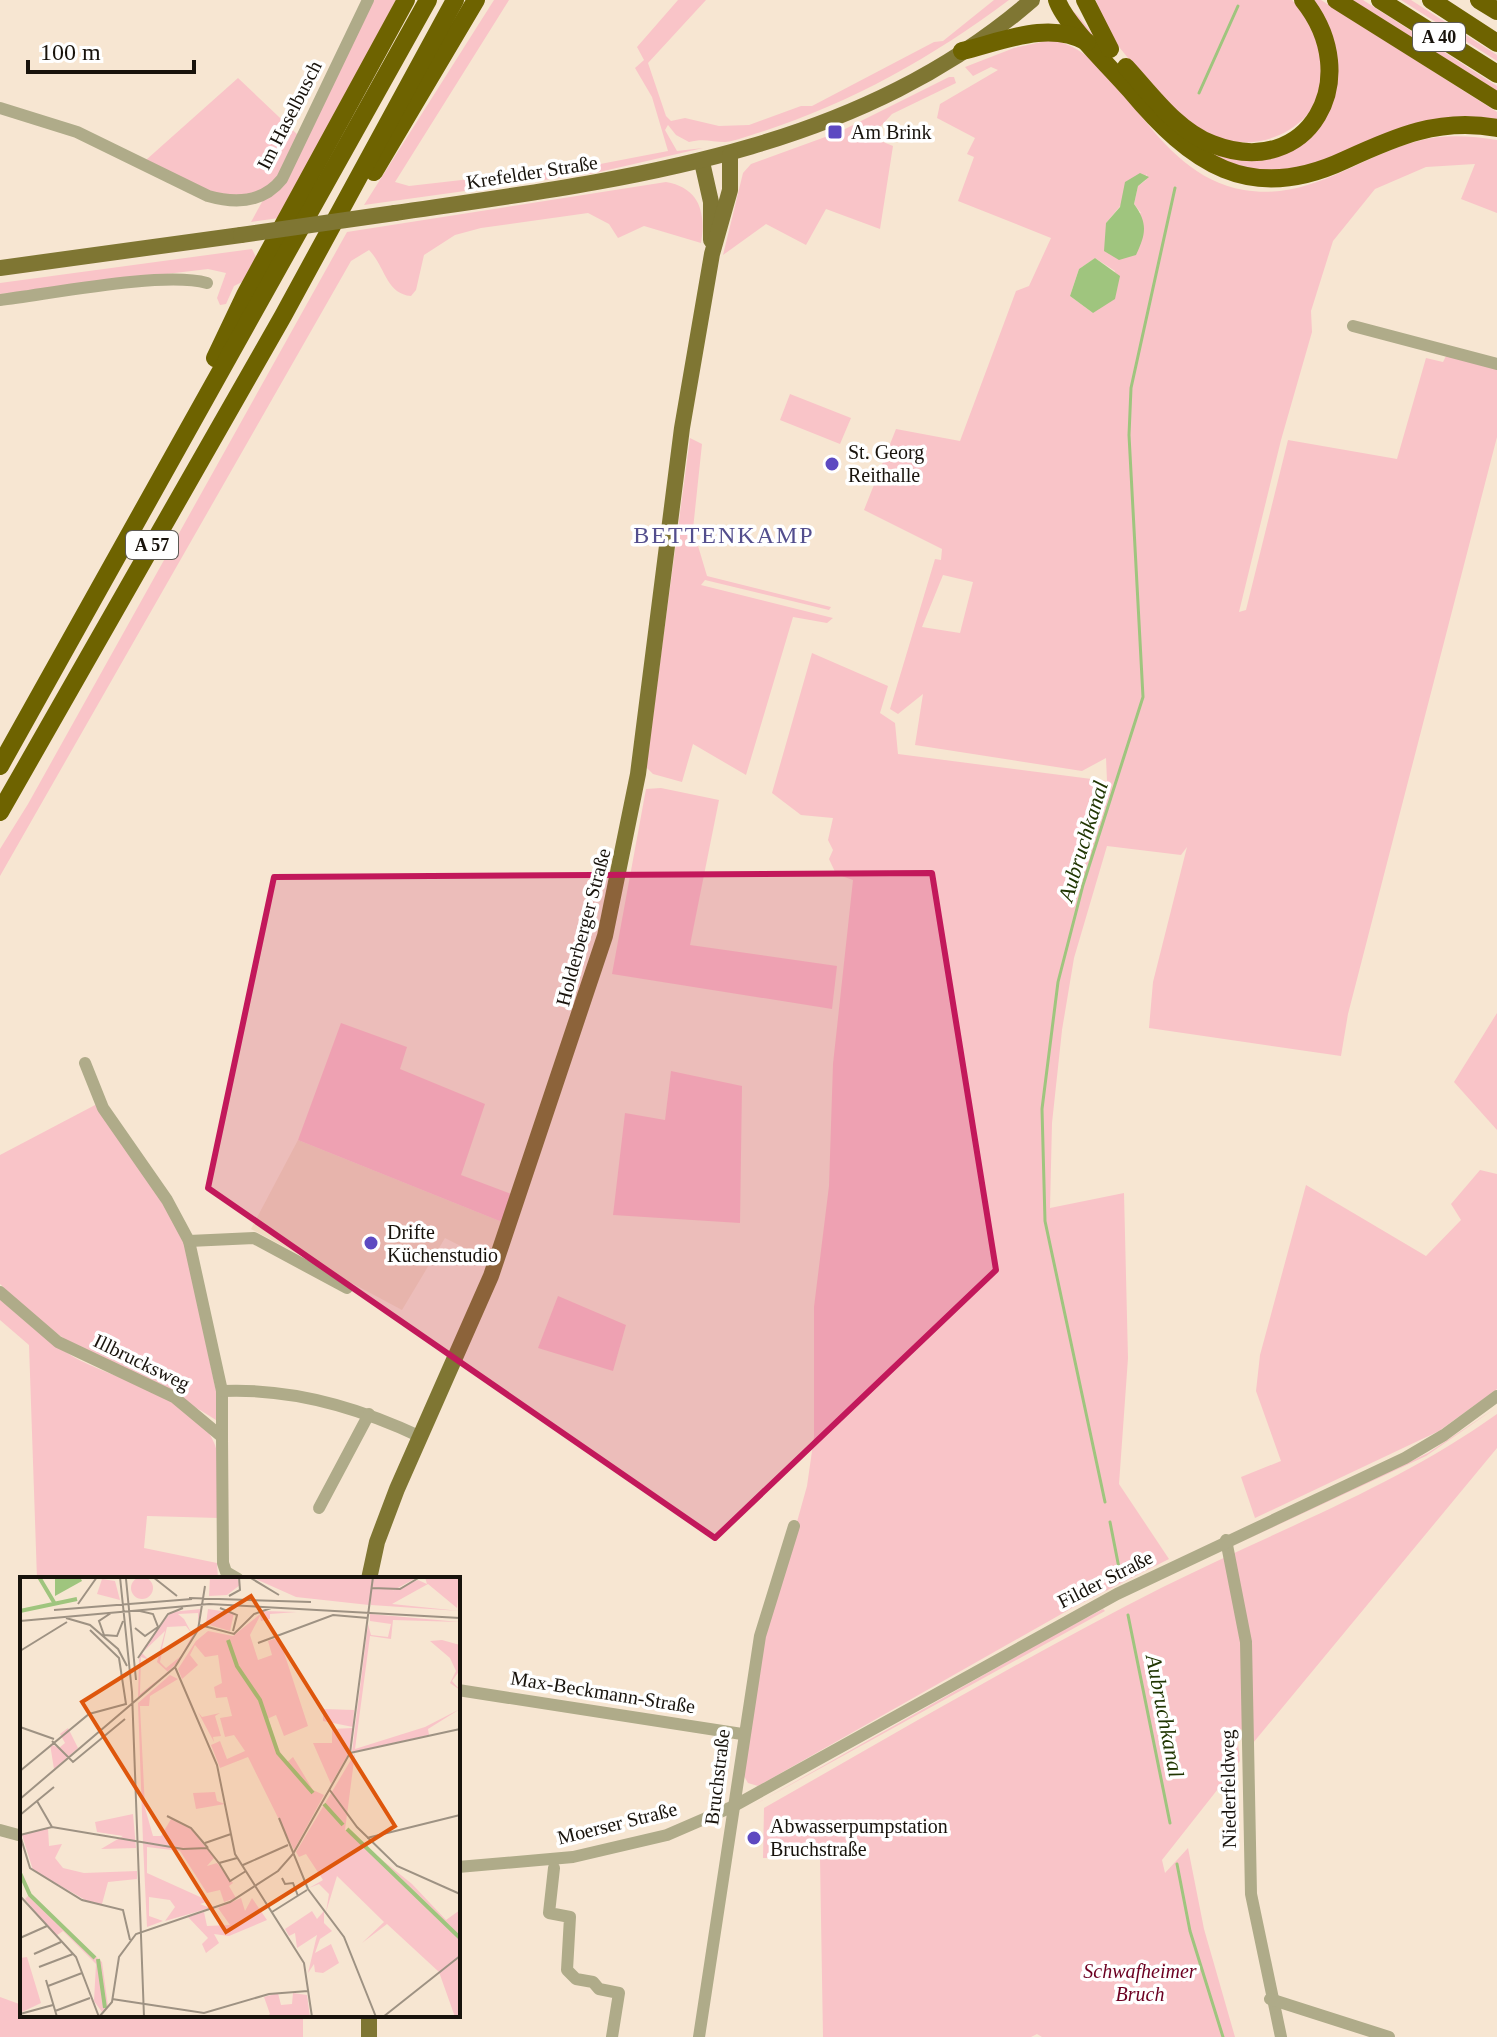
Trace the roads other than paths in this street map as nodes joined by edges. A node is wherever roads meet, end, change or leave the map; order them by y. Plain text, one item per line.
1 (368, 0) edge
2 (406, 0) edge
3 (428, 0) edge
4 (455, 0) edge
5 (476, 0) edge
6 (483, 0) edge
7 (1032, 0) edge
8 (1057, 0) edge
9 (1068, 0) edge
10 (1085, 0) edge
11 (1303, 0) edge
12 (1336, 0) edge
13 (1380, 0) edge
14 (1431, 0) edge
15 (1479, 0) edge
16 (1497, 11) edge
17 (1497, 43) edge
18 (1090, 44) junction
19 (1110, 49) junction
20 (962, 51) junction
21 (1497, 74) edge
22 (422, 94) junction
23 (1497, 101) edge
24 (0, 108) edge
25 (1497, 128) edge
26 (730, 155) junction
27 (702, 162) junction
28 (712, 254) junction
29 (0, 268) edge
30 (207, 283) dead end
31 (0, 300) edge
32 (283, 316) junction
33 (1353, 326) dead end
34 (1497, 364) edge
35 (159, 476) junction
36 (0, 766) edge
37 (0, 812) edge
38 (85, 1063) dead end
39 (189, 1241) junction
40 (347, 1288) dead end
41 (0, 1292) edge
42 (222, 1391) junction
43 (1497, 1396) edge
44 (369, 1414) junction
45 (222, 1437) junction
46 (421, 1437) junction
47 (319, 1508) dead end
48 (794, 1526) dead end
49 (1226, 1540) junction
50 (225, 1575) edge
51 (369, 1577) edge
52 (460, 1690) edge
53 (742, 1734) junction
54 (734, 1806) junction
55 (0, 1830) edge
56 (20, 1835) edge
57 (460, 1867) edge
58 (554, 1868) dead end
59 (1270, 1999) junction
60 (612, 2037) edge
61 (699, 2037) edge
62 (1281, 2037) edge
63 (1389, 2037) edge

1 - 24 street, Im Haselbusch
2 - 35 highway
3 - 35 highway, A 57
4 - 32 highway, A 57
5 - 22 highway
6 - 22 highway
7 - 20 main road, Krefelder Straße
8 - 18 highway
9 - 19 highway
10 - 19 highway
11 - 19 highway
12 - 23 highway
13 - 21 highway, A 40
14 - 17 highway, A 40
15 - 16 highway
18 - 20 highway
18 - 25 highway
20 - 26 main road, Krefelder Straße
22 - 32 highway
26 - 27 main road, Krefelder Straße
26 - 28 main road, Holderberger Straße
27 - 28 main road, Holderberger Straße
27 - 29 main road, Krefelder Straße, bridge
28 - 46 main road, Holderberger Straße
30 - 31 street
32 - 37 highway, A 57
33 - 34 street
35 - 36 highway, A 57
38 - 39 street
39 - 40 street
39 - 42 street
41 - 45 street, Illbrucksweg
42 - 44 street
42 - 45 street
43 - 49 street, Filder Straße
44 - 46 street
44 - 47 street
45 - 50 street
46 - 51 main road, Holderberger Straße
48 - 53 street, Bruchstraße
49 - 54 street, Filder Straße
49 - 59 street, Niederfeldweg
52 - 53 street, Max-Beckmann-Straße
53 - 54 street, Bruchstraße
54 - 57 street, Moerser Straße
54 - 61 street, Bruchstraße
55 - 56 street
58 - 60 street
59 - 62 street, Niederfeldweg
59 - 63 street

